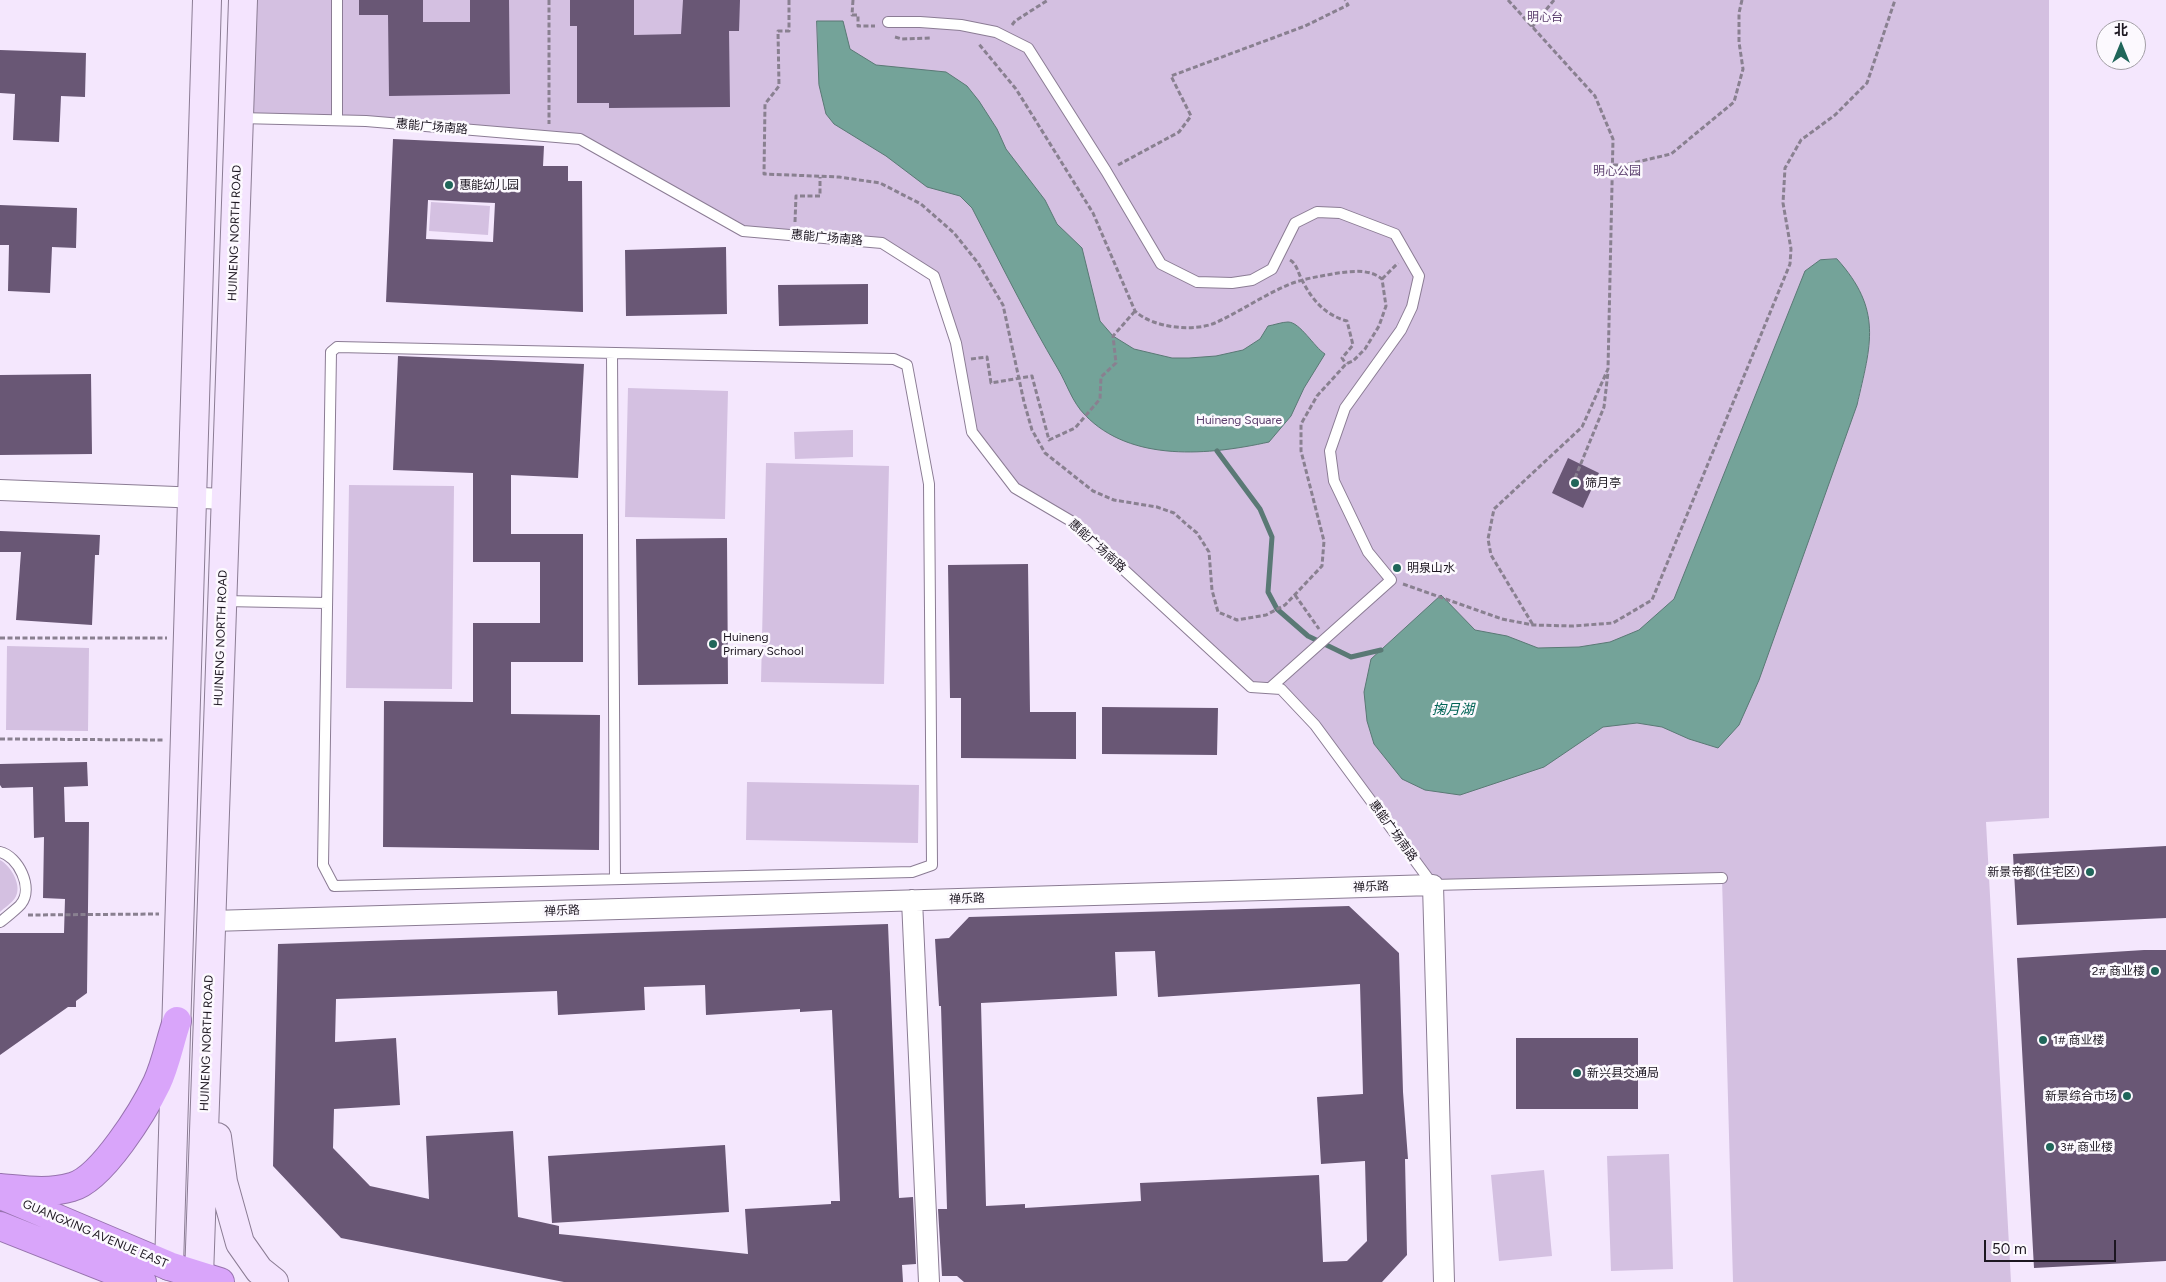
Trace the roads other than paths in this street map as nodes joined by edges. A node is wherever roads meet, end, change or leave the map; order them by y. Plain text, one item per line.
1 (207, 0) edge
2 (243, 0) edge
3 (337, 0) edge
4 (883, 24) road end
5 (238, 118) junction
6 (337, 120) junction
7 (612, 353) junction
8 (0, 490) edge
9 (192, 498) junction
10 (226, 499) junction
11 (223, 600) junction
12 (327, 603) junction
13 (1270, 688) junction
14 (0, 852) edge
15 (1722, 878) dead end
16 (615, 879) junction
17 (1433, 885) junction
18 (912, 900) junction
19 (212, 921) junction
20 (0, 922) edge
21 (177, 1021) junction
22 (207, 1046) junction
23 (0, 1188) edge
24 (0, 1194) edge
25 (0, 1226) edge
26 (169, 1266) junction
27 (209, 1279) edge
28 (142, 1282) edge
29 (274, 1282) edge
30 (929, 1282) edge
31 (1444, 1282) edge

1 - 9 street
2 - 5 street, HUINENG NORTH ROAD
3 - 6 lane
4 - 13 lane
5 - 6 lane, 惠能广场南路
5 - 10 street, HUINENG NORTH ROAD
6 - 13 lane, 惠能广场南路
7 - 12 lane
7 - 16 lane
7 - 16 lane
8 - 9 street
9 - 10 street
9 - 21 street
10 - 11 street, HUINENG NORTH ROAD
11 - 12 lane
11 - 19 street, HUINENG NORTH ROAD
12 - 16 lane
13 - 17 lane, 惠能广场南路
14 - 20 lane
15 - 17 lane, 禅乐路
17 - 18 street, 禅乐路
17 - 31 street
18 - 19 street, 禅乐路
18 - 30 street
19 - 22 street, HUINENG NORTH ROAD
21 - 23 highway
21 - 26 street
22 - 27 street, HUINENG NORTH ROAD
22 - 29 street
24 - 26 highway, GUANGXING AVENUE EAST
25 - 28 highway, GUANGXING AVENUE EAST
26 - 27 highway, GUANGXING AVENUE EAST

